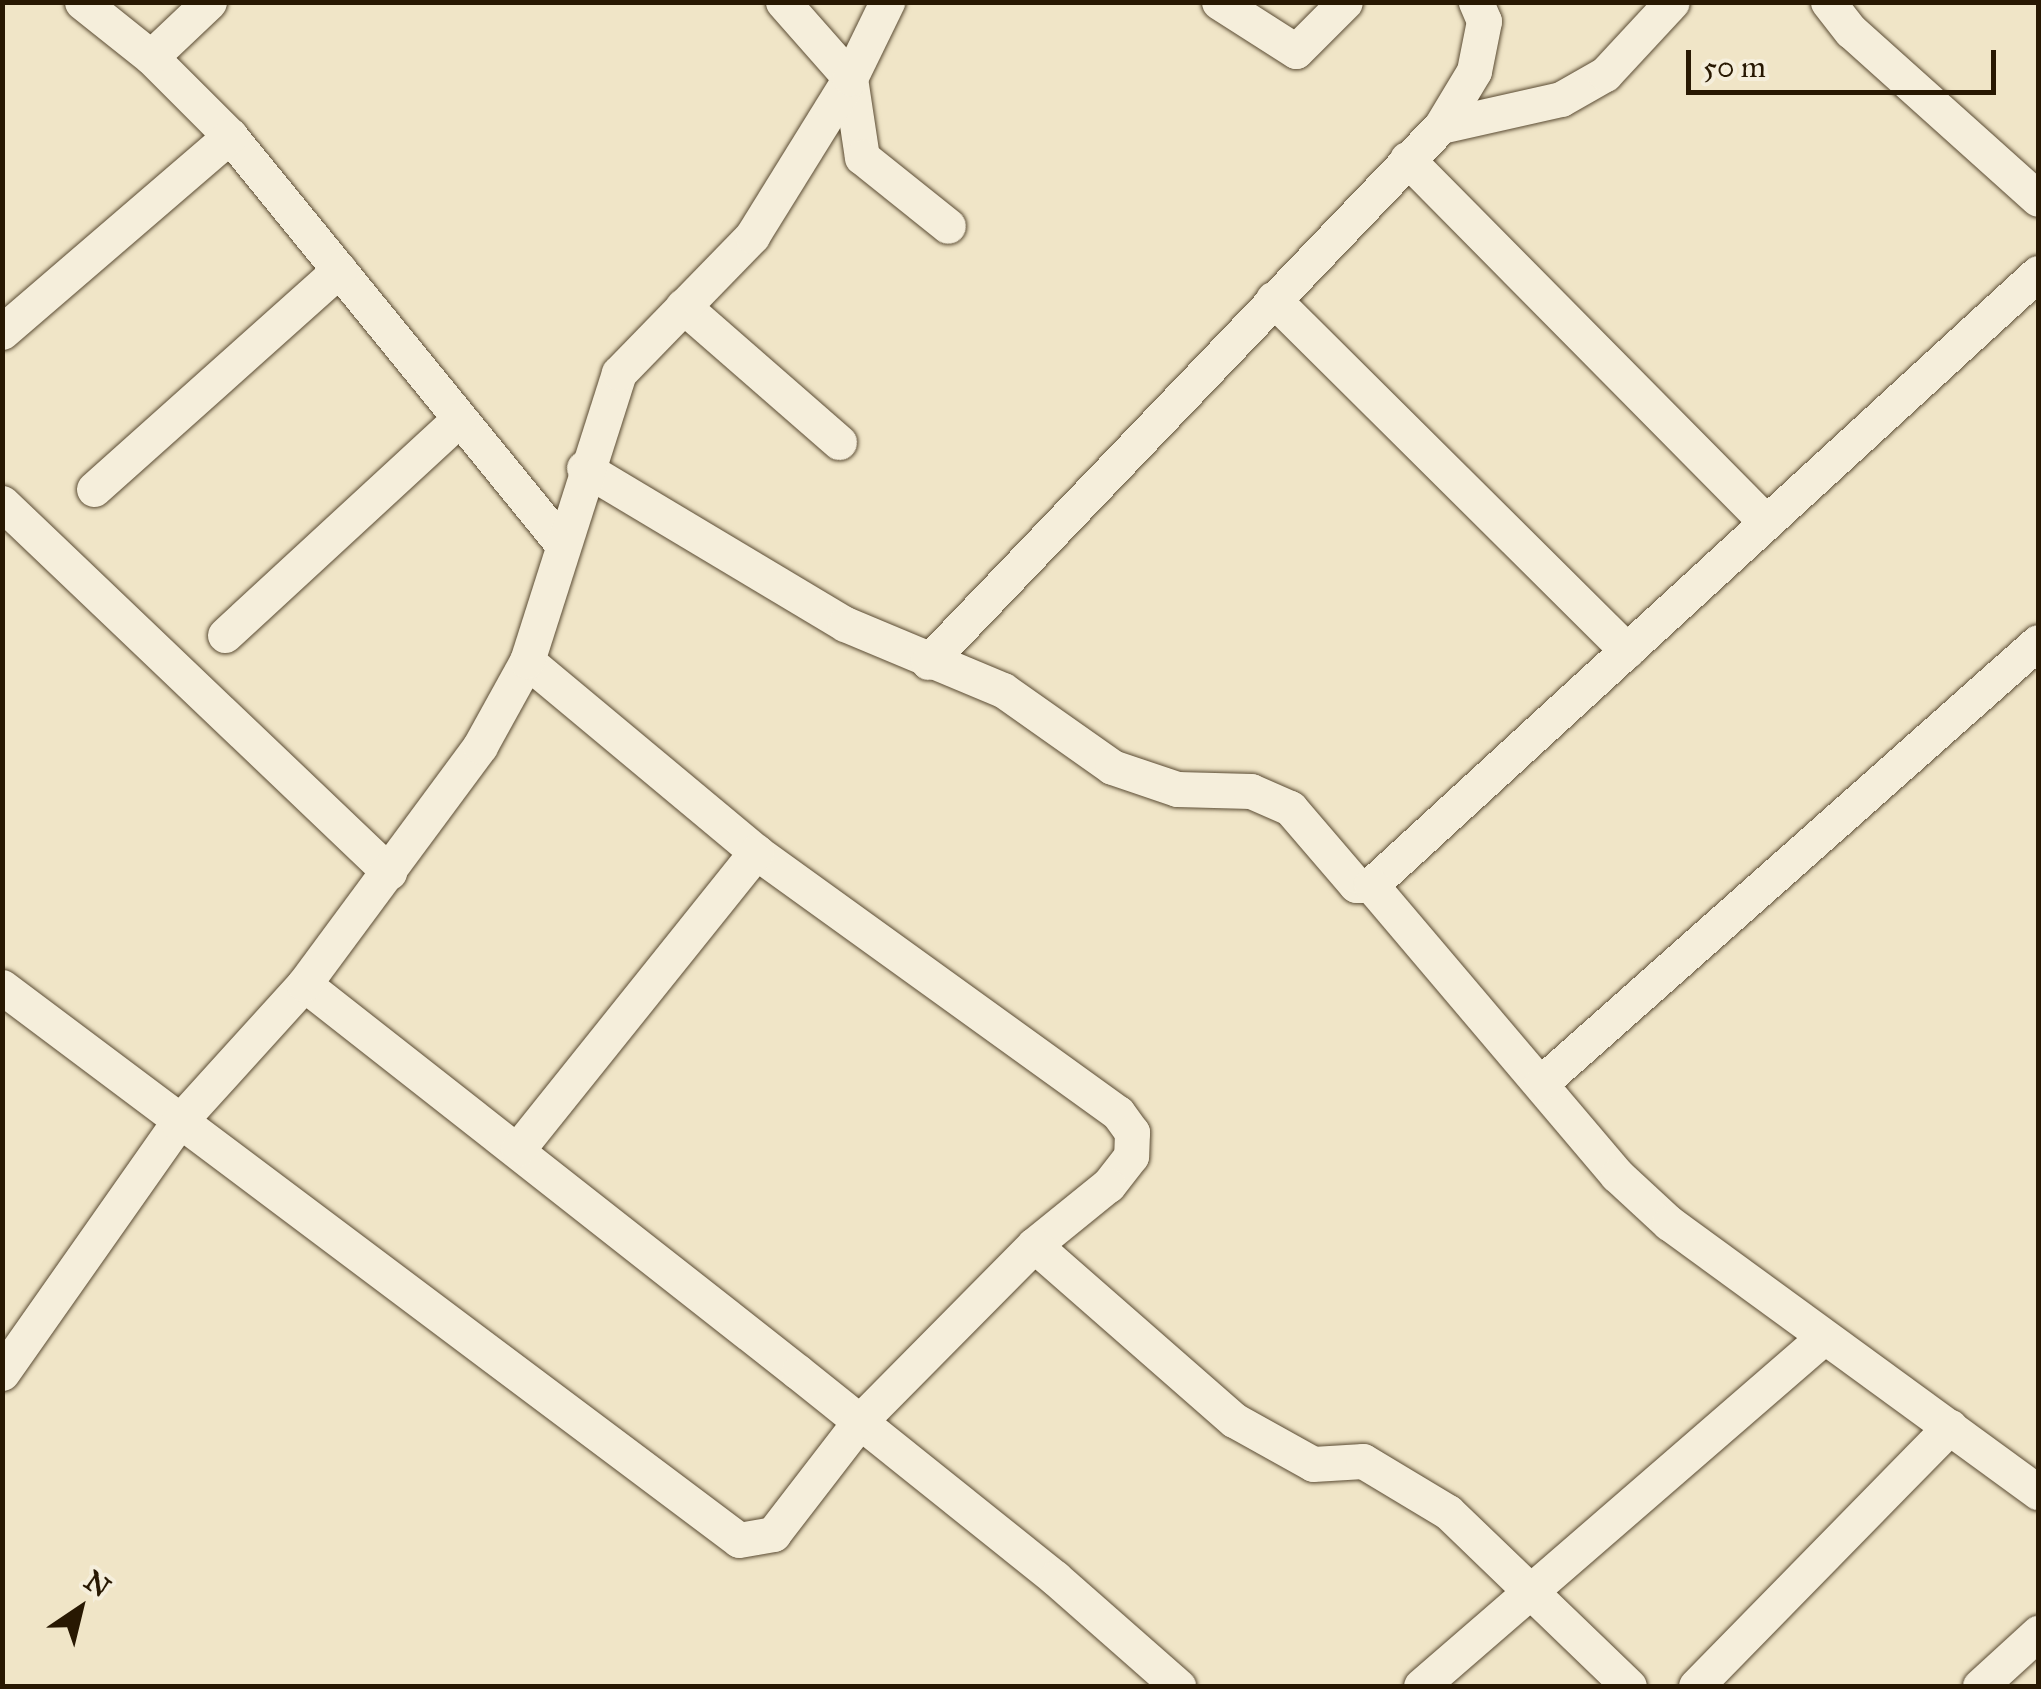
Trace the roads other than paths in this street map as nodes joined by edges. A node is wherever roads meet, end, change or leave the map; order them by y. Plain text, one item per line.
1 (82, 2) edge
2 (209, 2) edge
3 (784, 2) edge
4 (887, 2) edge
5 (1219, 2) edge
6 (1346, 2) edge
7 (1476, 2) edge
8 (1672, 2) edge
9 (1828, 2) edge
10 (151, 57) junction
11 (850, 78) junction
12 (1441, 126) junction
13 (230, 136) junction
14 (1407, 159) junction
15 (2038, 199) edge
16 (948, 226) dead end
17 (338, 270) junction
18 (2038, 273) edge
19 (1274, 299) junction
20 (683, 306) junction
21 (2, 332) edge
22 (459, 418) junction
23 (840, 442) dead end
24 (584, 468) junction
25 (94, 488) dead end
26 (2, 503) edge
27 (1766, 522) junction
28 (562, 546) junction
29 (225, 635) dead end
30 (2038, 642) edge
31 (1627, 650) junction
32 (528, 662) junction
33 (928, 662) junction
34 (756, 852) junction
35 (389, 872) junction
36 (1371, 886) junction
37 (304, 984) junction
38 (2, 987) edge
39 (1541, 1083) junction
40 (178, 1123) junction
41 (518, 1150) junction
42 (1034, 1245) junction
43 (1824, 1337) junction
44 (2, 1373) edge
45 (860, 1421) junction
46 (1950, 1428) junction
47 (2038, 1492) edge
48 (1531, 1586) junction
49 (2038, 1633) edge
50 (1178, 1686) edge
51 (1421, 1686) edge
52 (1629, 1686) edge
53 (1696, 1686) edge
54 (1980, 1686) edge

1 - 10 street
2 - 10 street
3 - 11 street
4 - 11 street
5 - 6 street
7 - 12 street
8 - 12 street
9 - 15 street
10 - 13 street
11 - 16 street
11 - 20 street
12 - 14 street
13 - 17 street
13 - 21 street
14 - 19 street
14 - 27 street
17 - 22 street
17 - 25 street
18 - 27 street
19 - 31 street
19 - 33 street
20 - 23 street
20 - 24 street
22 - 28 street
22 - 29 street
24 - 28 street
24 - 33 street
26 - 35 street
27 - 31 street
28 - 32 street
30 - 39 street
31 - 36 street
32 - 34 street
32 - 35 street
33 - 36 street
34 - 41 street
34 - 42 street
35 - 37 street
36 - 39 street
37 - 40 street
37 - 41 street
38 - 40 street
39 - 43 street
40 - 44 street
40 - 45 street
41 - 45 street
42 - 45 street
42 - 48 street
43 - 46 street
43 - 48 street
45 - 50 street
46 - 47 street
46 - 53 street
48 - 51 street
48 - 52 street
49 - 54 street

